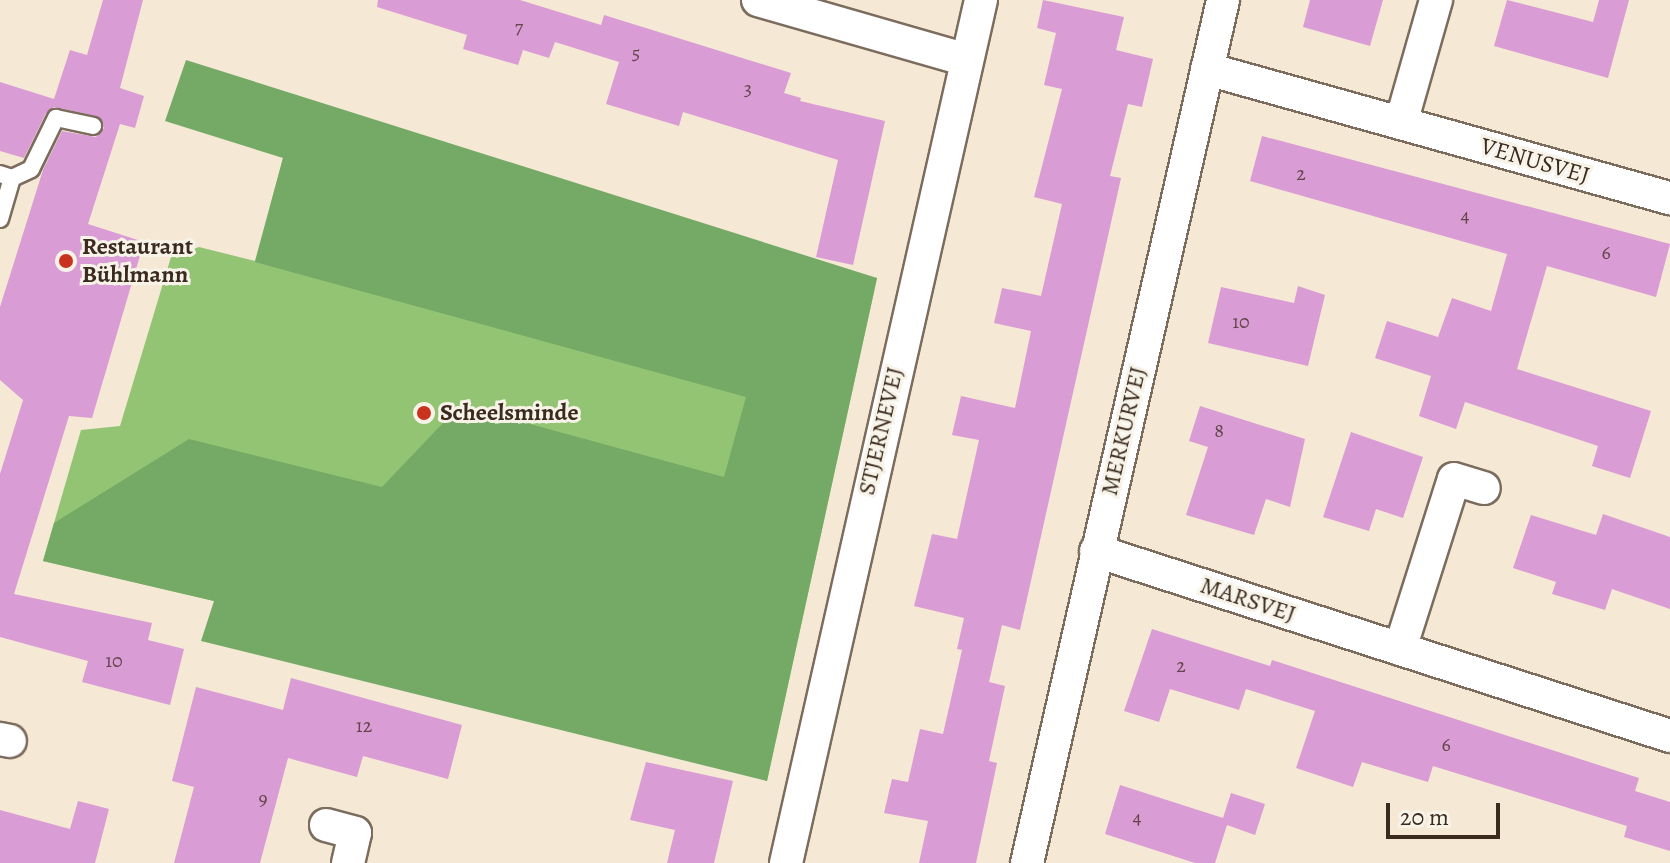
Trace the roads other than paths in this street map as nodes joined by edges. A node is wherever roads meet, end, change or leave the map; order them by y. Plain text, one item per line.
1 (758, 0) edge
2 (981, 0) edge
3 (1223, 0) edge
4 (1436, 0) edge
5 (967, 60) junction
6 (1207, 69) junction
7 (1401, 123) junction
8 (93, 126) dead end
9 (6, 176) edge
10 (1670, 198) edge
11 (0, 219) edge
12 (1484, 488) dead end
13 (1096, 551) junction
14 (1400, 649) junction
15 (1670, 736) edge
16 (326, 825) dead end
17 (348, 863) edge
18 (786, 863) edge
19 (1027, 863) edge

1 - 5 street
2 - 5 street, STJERNEVEJ
3 - 6 street, MERKURVEJ
4 - 7 street
5 - 18 street, STJERNEVEJ
6 - 7 street, VENUSVEJ
6 - 13 street, MERKURVEJ
7 - 10 street, VENUSVEJ
8 - 9 lane
9 - 11 lane
12 - 14 street
13 - 14 street, MARSVEJ
13 - 19 street, MERKURVEJ
14 - 15 street, MARSVEJ
16 - 17 street

